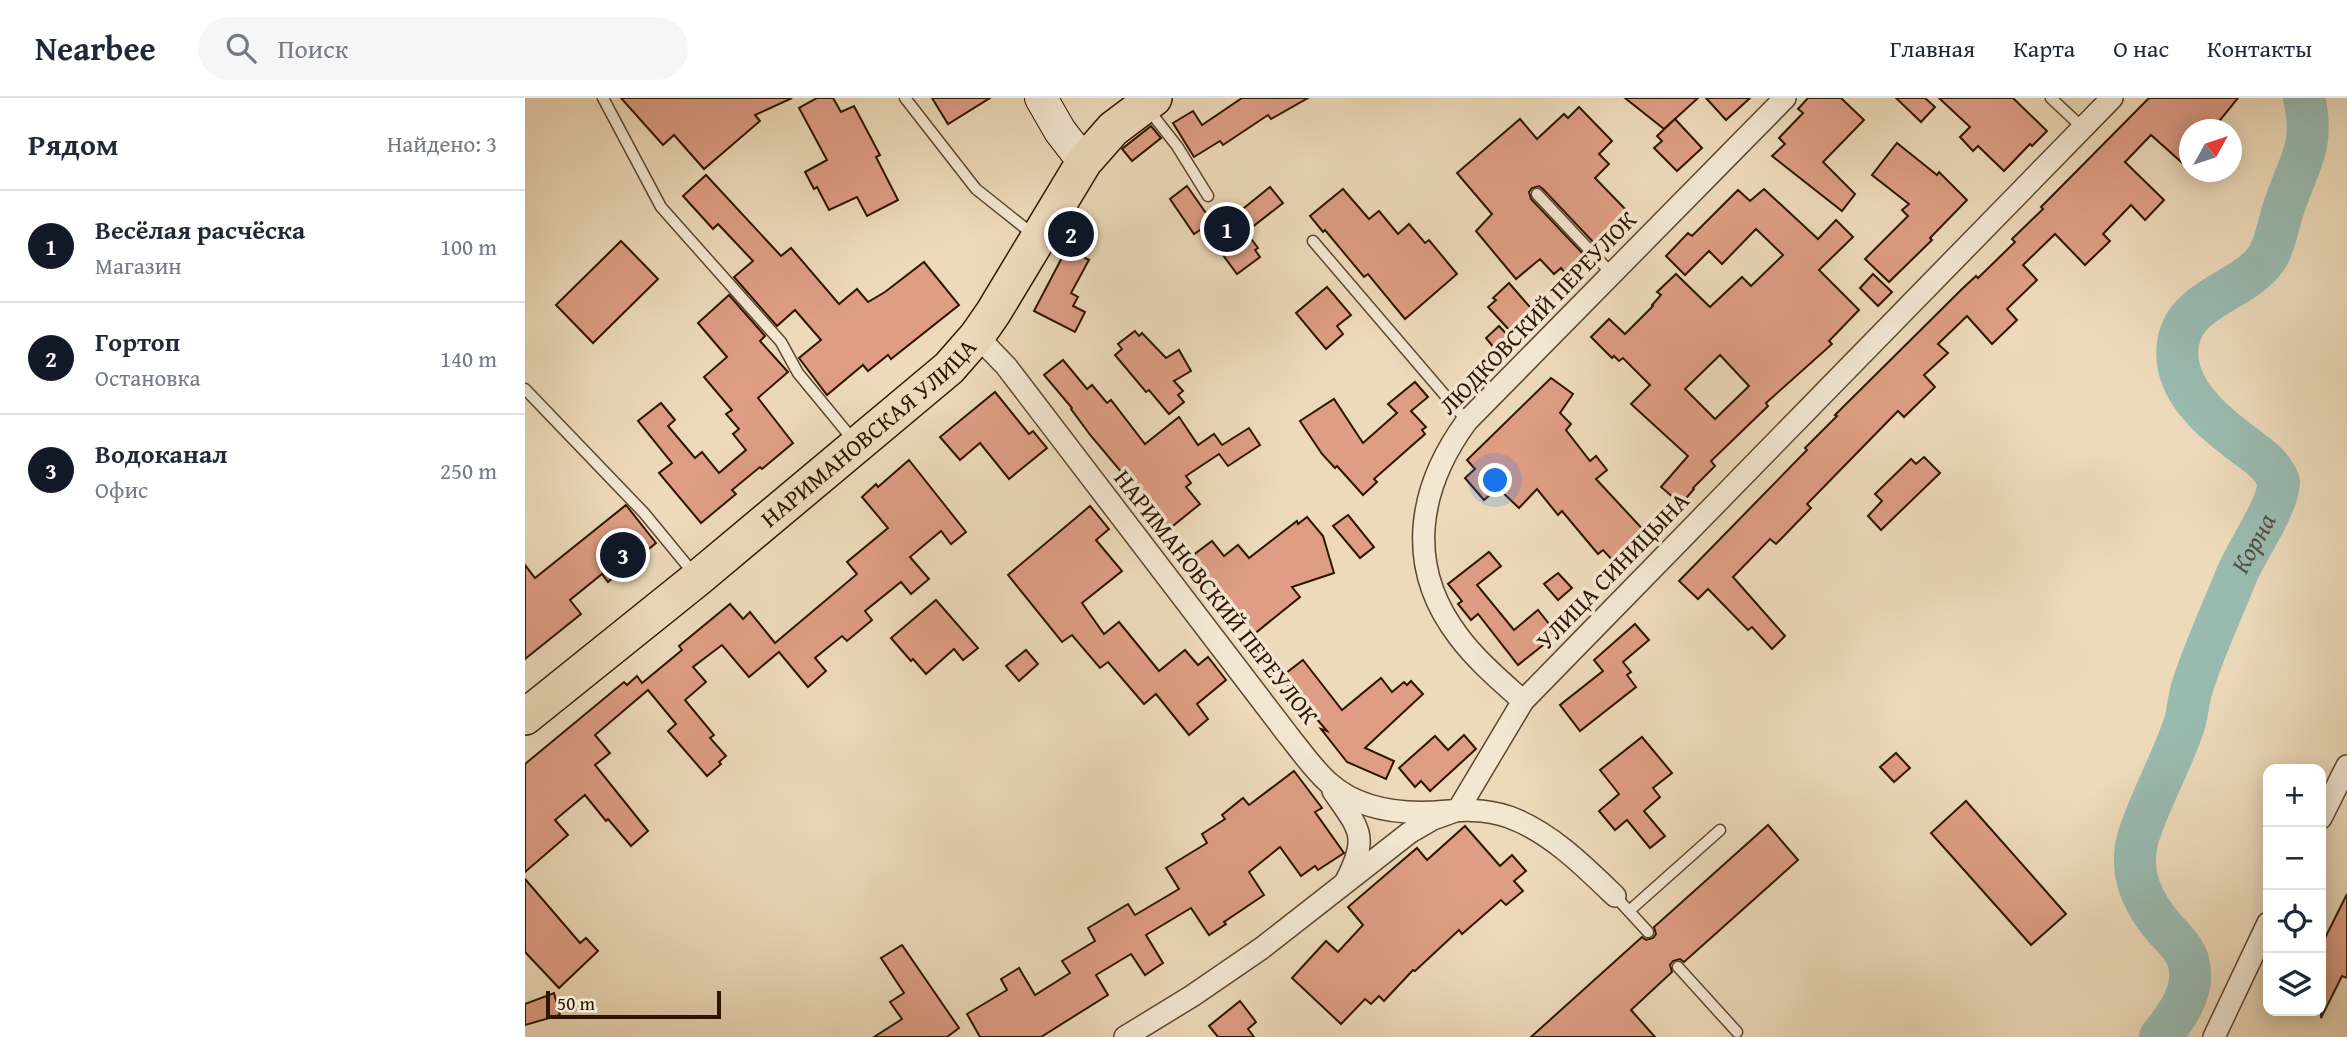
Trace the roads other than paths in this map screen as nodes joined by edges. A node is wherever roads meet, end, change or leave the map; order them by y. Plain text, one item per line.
1 (596, 98) edge
2 (604, 98) edge
3 (905, 98) edge
4 (1041, 98) edge
5 (1785, 98) edge
6 (2050, 98) edge
7 (2112, 98) edge
8 (1150, 101) edge
9 (610, 109) junction
10 (2084, 129) junction
11 (1084, 162) junction
12 (1537, 194) dead end
13 (1208, 195) dead end
14 (1038, 238) junction
15 (1313, 241) dead end
16 (1612, 274) junction
17 (977, 336) junction
18 (525, 389) edge
19 (1467, 421) junction
20 (858, 446) junction
21 (698, 579) junction
22 (1523, 701) junction
23 (525, 717) edge
24 (2347, 766) edge
25 (1327, 782) junction
26 (2326, 808) edge
27 (1458, 810) junction
28 (1720, 830) dead end
29 (1344, 886) junction
30 (1622, 904) junction
31 (1648, 932) dead end
32 (2263, 934) edge
33 (1678, 967) dead end
34 (1737, 1032) dead end
35 (1125, 1037) edge
36 (2214, 1037) edge

1 - 9 lane
2 - 9 lane
3 - 14 lane
4 - 11 street
5 - 16 street, ЛЮДКОВСКИЙ ПЕРЕУЛОК
6 - 10 lane
7 - 10 street, УЛИЦА СИНИЦЫНА
8 - 11 main road, НАРИМАНОВСКАЯ УЛИЦА
8 - 13 lane
9 - 20 lane
10 - 22 street, УЛИЦА СИНИЦЫНА
11 - 14 main road, НАРИМАНОВСКАЯ УЛИЦА
12 - 16 lane
14 - 17 main road, НАРИМАНОВСКАЯ УЛИЦА
15 - 19 lane
16 - 19 street, ЛЮДКОВСКИЙ ПЕРЕУЛОК
17 - 20 main road, НАРИМАНОВСКАЯ УЛИЦА
17 - 25 street, НАРИМАНОВСКИЙ ПЕРЕУЛОК
18 - 21 lane
19 - 22 street, ЛЮДКОВСКИЙ ПЕРЕУЛОК
20 - 21 main road, НАРИМАНОВСКАЯ УЛИЦА
21 - 23 main road, НАРИМАНОВСКАЯ УЛИЦА
22 - 27 street, УЛИЦА СИНИЦЫНА
24 - 26 street
25 - 27 street, НАРИМАНОВСКИЙ ПЕРЕУЛОК
25 - 29 street
27 - 29 street
27 - 30 street, НАРИМАНОВСКИЙ ПЕРЕУЛОК
28 - 30 lane
29 - 35 street
30 - 31 lane
32 - 36 street
33 - 34 lane

